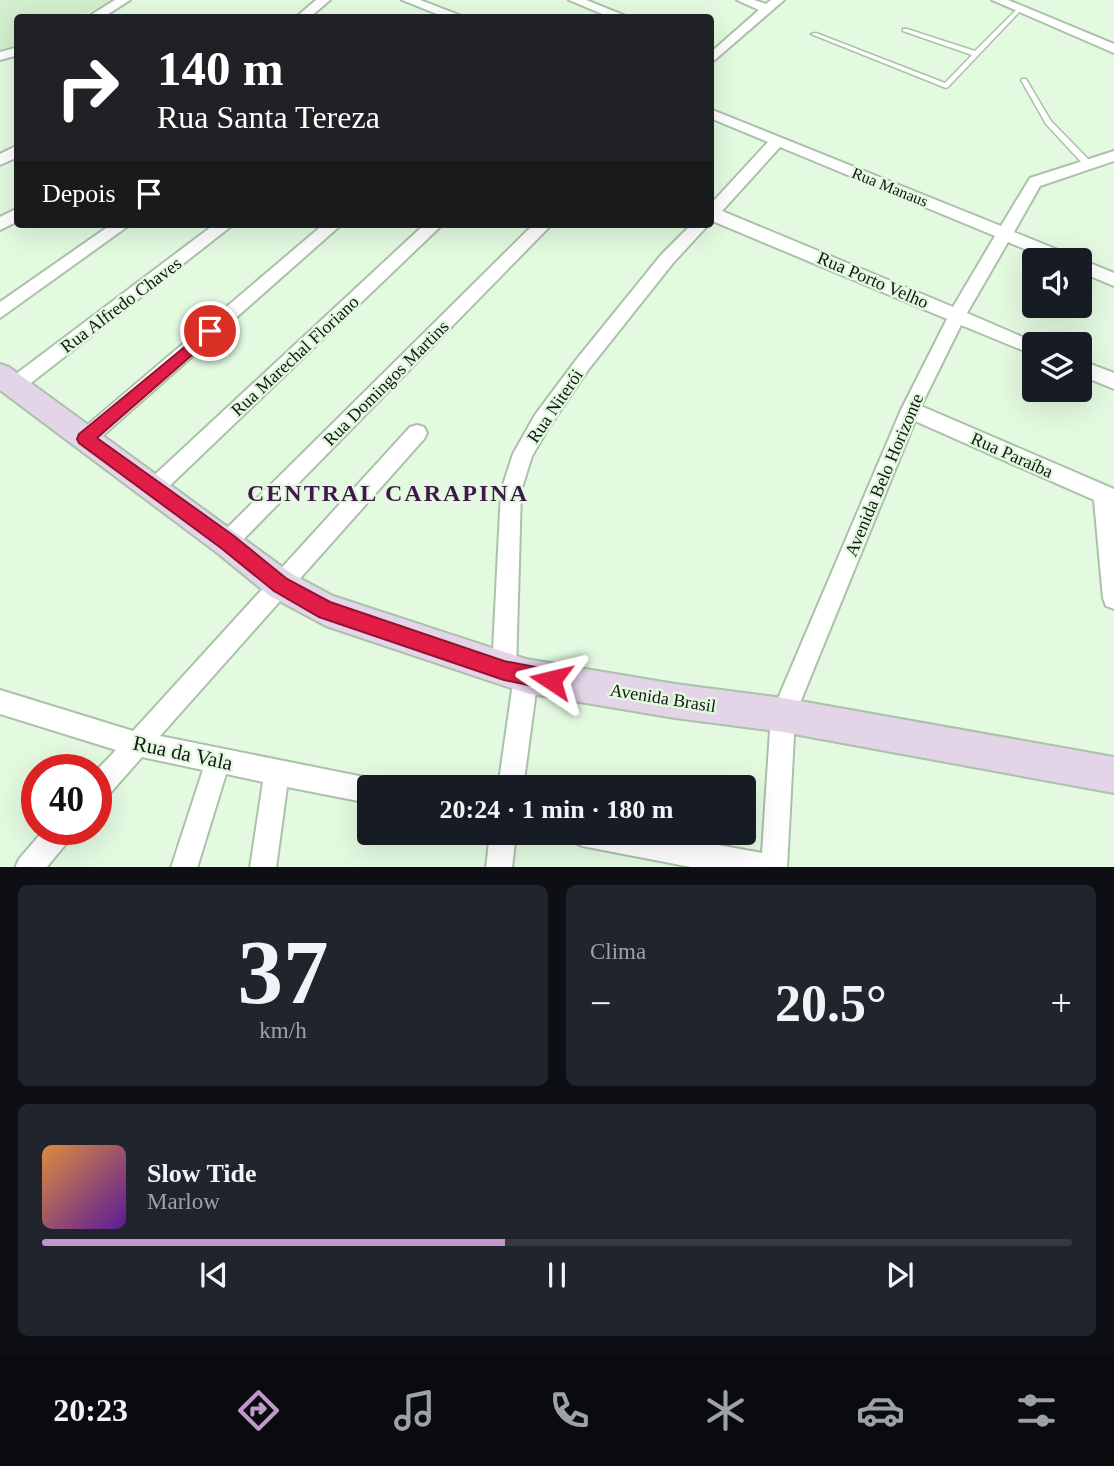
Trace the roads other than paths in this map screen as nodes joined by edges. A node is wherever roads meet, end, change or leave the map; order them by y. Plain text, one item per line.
1 (124, 0) edge
2 (324, 0) edge
3 (408, 0) edge
4 (576, 0) edge
5 (743, 0) edge
6 (998, 0) edge
7 (773, 4) edge
8 (429, 6) junction
9 (1020, 8) junction
10 (99, 14) edge
11 (306, 14) edge
12 (418, 14) edge
13 (450, 14) edge
14 (614, 14) edge
15 (905, 30) dead end
16 (814, 34) dead end
17 (1114, 49) edge
18 (714, 53) edge
19 (977, 54) junction
20 (1024, 80) dead end
21 (714, 115) edge
22 (776, 142) junction
23 (1114, 156) edge
24 (1087, 163) junction
25 (714, 210) edge
26 (714, 219) edge
27 (117, 228) edge
28 (220, 228) edge
29 (329, 228) edge
30 (431, 228) edge
31 (540, 228) edge
32 (697, 228) edge
33 (1006, 233) junction
34 (1040, 248) edge
35 (1092, 270) edge
36 (1114, 280) edge
37 (0, 311) edge
38 (957, 315) junction
39 (1022, 343) edge
40 (1092, 372) edge
41 (8, 380) edge
42 (1114, 381) edge
43 (910, 410) junction
44 (417, 433) dead end
45 (85, 439) junction
46 (154, 488) junction
47 (1109, 497) edge
48 (228, 542) junction
49 (281, 585) junction
50 (1114, 598) edge
51 (515, 673) junction
52 (0, 702) edge
53 (783, 715) junction
54 (137, 744) junction
55 (218, 762) junction
56 (112, 772) edge
57 (277, 772) junction
58 (511, 775) edge
59 (1114, 775) edge
60 (357, 789) edge
61 (48, 845) edge
62 (502, 845) edge
63 (649, 845) edge
64 (28, 867) edge
65 (184, 867) edge
66 (263, 867) edge
67 (499, 867) edge
68 (772, 867) edge

1 - 10 street
2 - 11 street
3 - 8 street
4 - 14 street
5 - 7 street
6 - 9 street
7 - 18 street
8 - 12 street
8 - 13 street
9 - 17 street
9 - 19 lane
15 - 19 lane
16 - 19 lane
20 - 24 lane
21 - 22 street, Rua Manaus
22 - 25 street, Rua Niterói
22 - 33 street, Rua Manaus
23 - 24 street, Avenida Belo Horizonte
24 - 33 street, Avenida Belo Horizonte
26 - 38 street, Rua Porto Velho
27 - 37 street
28 - 41 street, Rua Alfredo Chaves
29 - 45 street
30 - 46 street, Rua Marechal Floriano
31 - 48 street, Rua Domingos Martins
32 - 51 street, Rua Niterói
33 - 34 street, Rua Manaus
33 - 38 street, Avenida Belo Horizonte
35 - 36 street
38 - 39 street, Rua Porto Velho
38 - 43 street, Avenida Belo Horizonte
40 - 42 street
41 - 45 street, Avenida Brasil
43 - 47 street, Rua Paraíba
43 - 53 street, Avenida Belo Horizonte
44 - 49 street
45 - 46 street, Avenida Brasil
46 - 48 street, Avenida Brasil
47 - 50 street
48 - 49 street, Avenida Brasil
49 - 51 street, Avenida Brasil
49 - 54 street
51 - 53 street, Avenida Brasil
51 - 58 street, Rua Niterói
52 - 54 street, Rua da Vala
53 - 59 street, Avenida Brasil
53 - 68 street, Avenida Belo Horizonte
54 - 55 street, Rua da Vala
54 - 56 street
55 - 57 street, Rua da Vala
55 - 65 street
57 - 60 street, Rua da Vala
57 - 66 street
61 - 64 street
62 - 67 street
63 - 68 street

